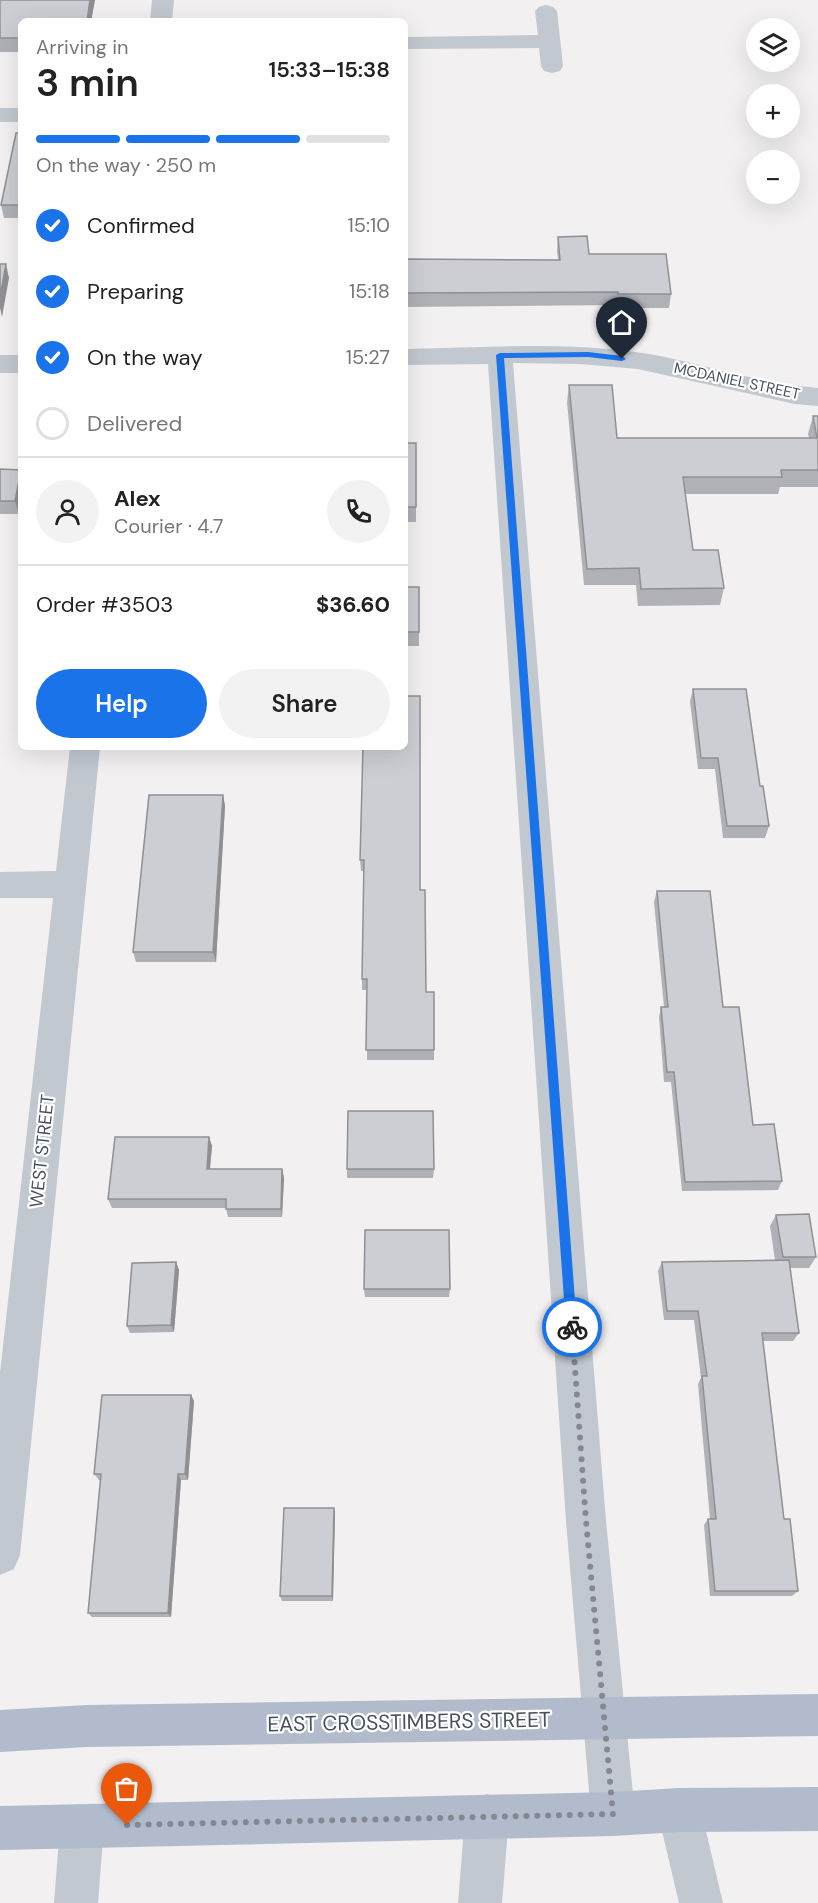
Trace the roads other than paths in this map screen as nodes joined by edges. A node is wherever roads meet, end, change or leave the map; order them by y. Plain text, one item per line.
1 (163, 0) edge
2 (546, 11) dead end
3 (161, 18) edge
4 (549, 41) junction
5 (408, 43) edge
6 (552, 66) dead end
7 (0, 115) edge
8 (18, 115) edge
9 (500, 355) junction
10 (408, 357) edge
11 (0, 364) edge
12 (18, 364) edge
13 (818, 397) edge
14 (85, 750) edge
15 (70, 884) junction
16 (0, 885) edge
17 (0, 1555) edge
18 (818, 1715) edge
19 (605, 1719) junction
20 (0, 1731) edge
21 (818, 1809) edge
22 (680, 1810) junction
23 (613, 1814) junction
24 (487, 1816) junction
25 (82, 1826) junction
26 (0, 1828) edge
27 (76, 1903) edge
28 (480, 1903) edge
29 (701, 1903) edge

1 - 3 street
2 - 4 street
4 - 5 street
4 - 6 street
7 - 8 street
9 - 10 street, MCDANIEL STREET
9 - 13 street, MCDANIEL STREET
9 - 19 street
11 - 12 street
14 - 15 street, WEST STREET
15 - 16 street
15 - 17 street, WEST STREET
18 - 19 main road, EAST CROSSTIMBERS STREET
19 - 20 main road, EAST CROSSTIMBERS STREET
19 - 23 street
21 - 22 main road
22 - 23 main road
22 - 29 street
23 - 24 main road
24 - 25 main road
24 - 28 street
25 - 26 main road
25 - 27 street

